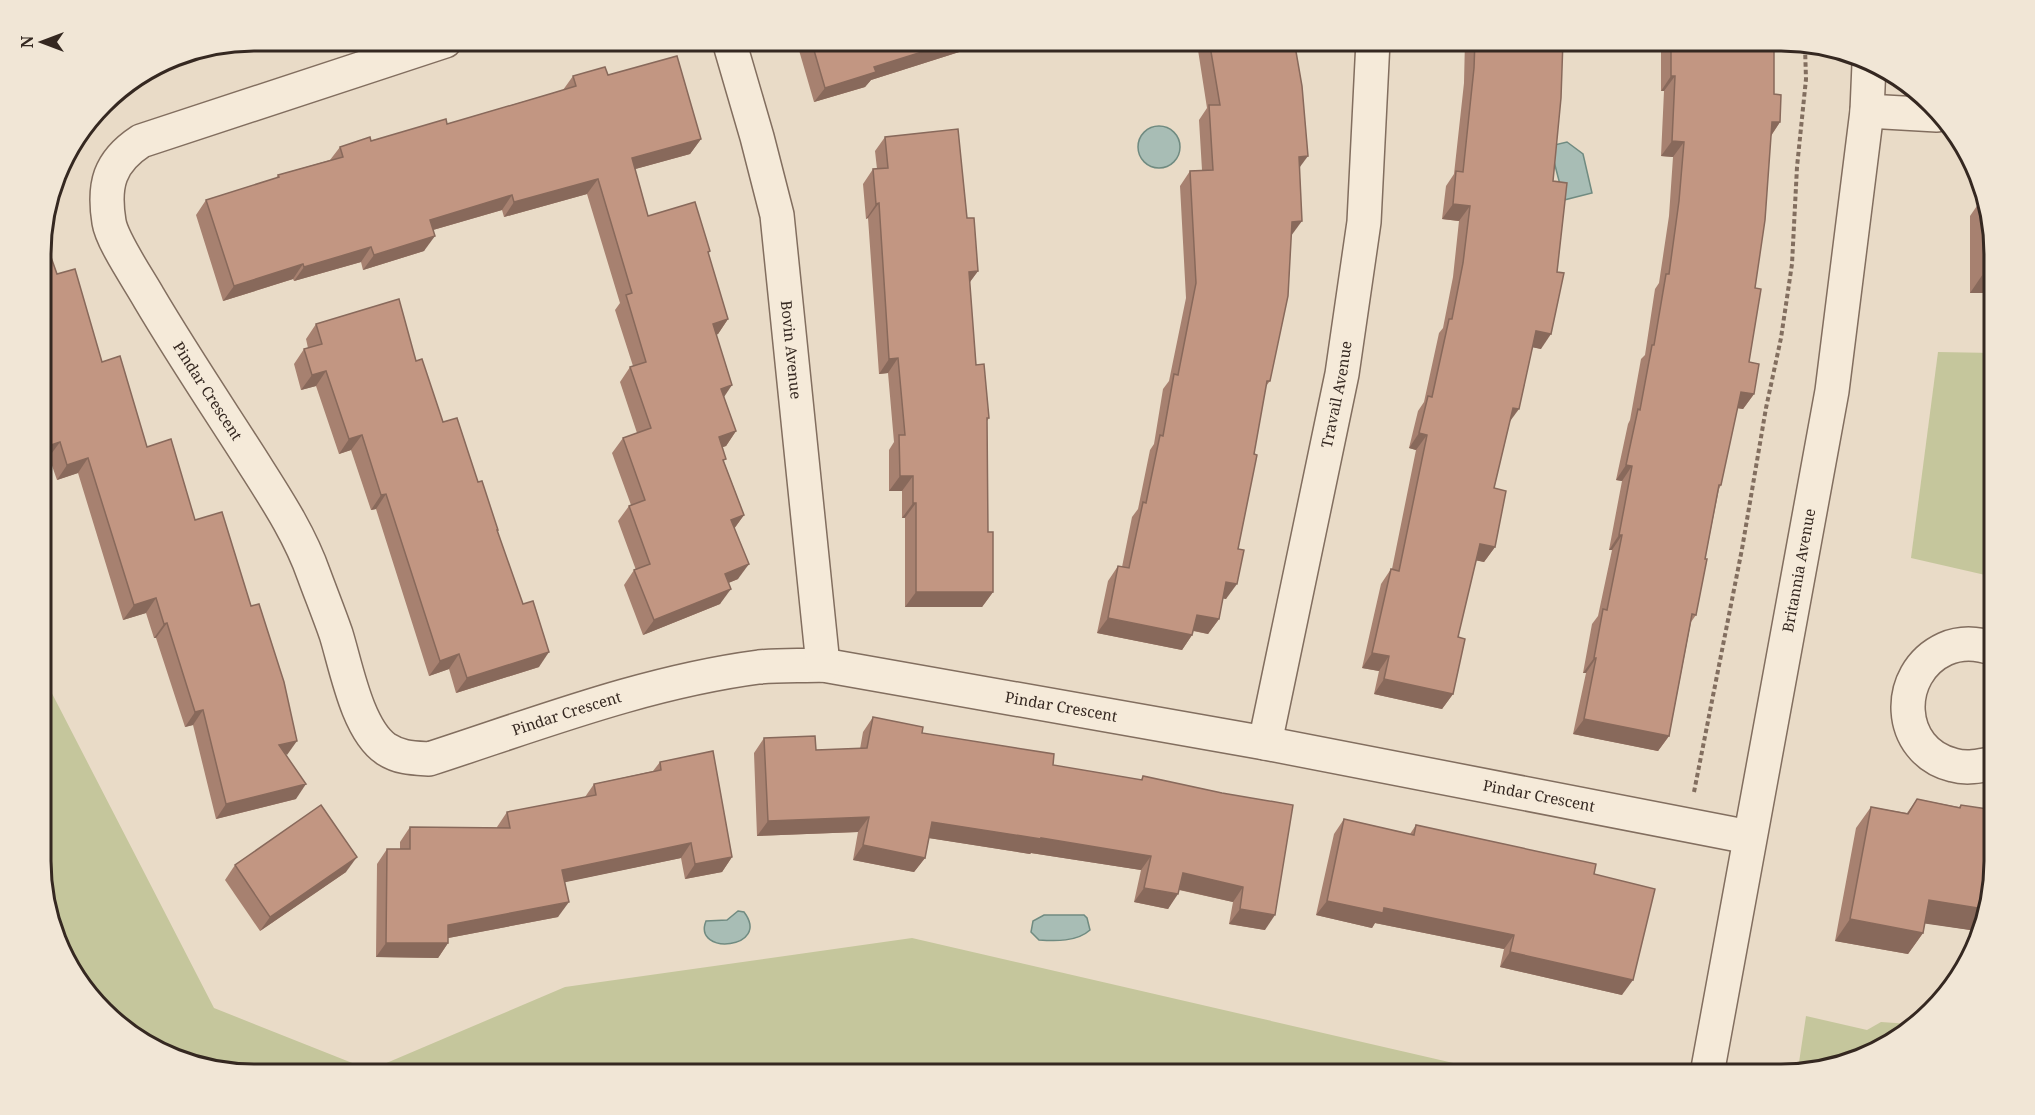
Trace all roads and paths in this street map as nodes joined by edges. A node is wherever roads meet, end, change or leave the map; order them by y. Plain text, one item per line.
1 (412, 51) edge
2 (732, 51) edge
3 (1372, 51) edge
4 (1805, 53) edge
5 (1869, 71) edge
6 (1867, 111) junction
7 (1929, 115) edge
8 (1984, 646) edge
9 (823, 665) junction
10 (1265, 743) junction
11 (1984, 765) edge
12 (1687, 826) junction
13 (1749, 837) junction
14 (1709, 1064) edge

1 - 9 street, Pindar Crescent
2 - 9 street, Bovin Avenue
3 - 10 street, Travail Avenue
4 - 12 path
5 - 6 street, Britannia Avenue
6 - 7 street
6 - 13 street, Britannia Avenue
8 - 11 street
9 - 10 street, Pindar Crescent
10 - 12 street, Pindar Crescent
12 - 13 street, Pindar Crescent
13 - 14 street, Britannia Avenue

